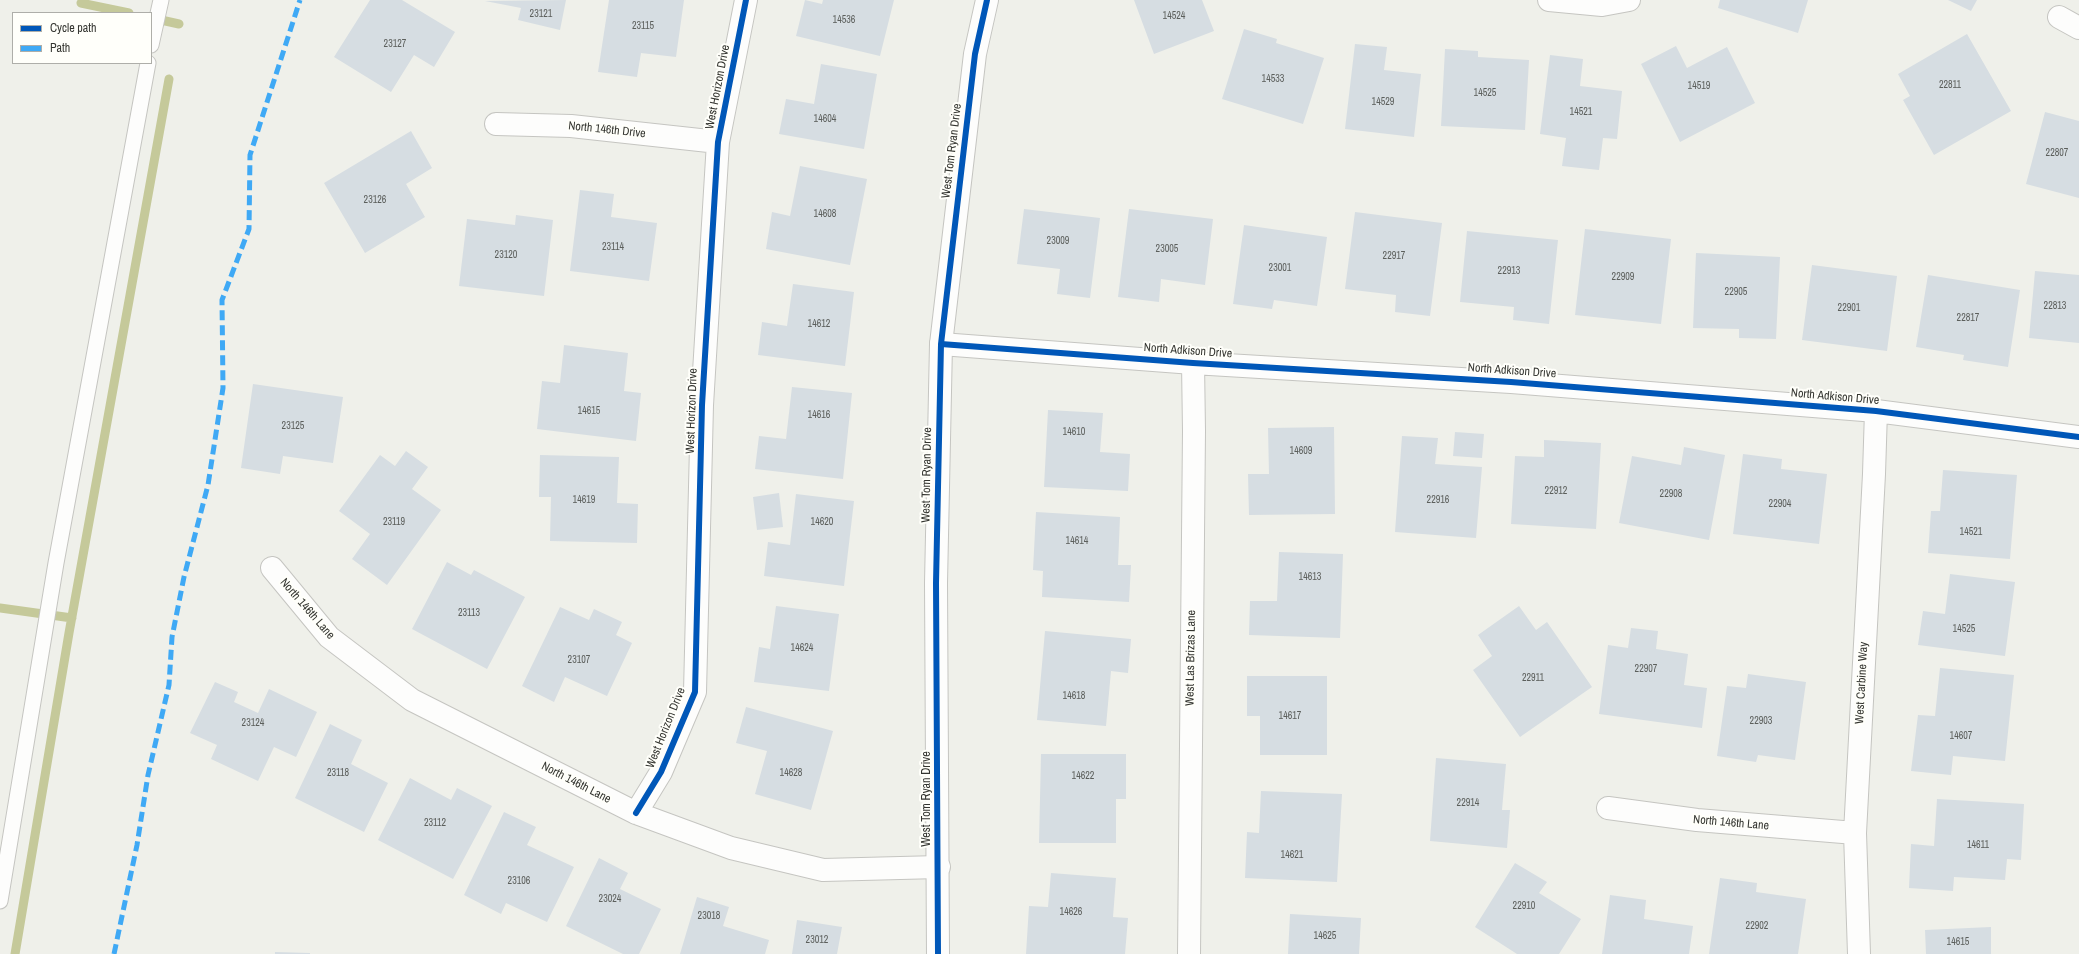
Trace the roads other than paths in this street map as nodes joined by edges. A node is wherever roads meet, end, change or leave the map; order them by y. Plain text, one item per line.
1 (161, 0) edge
2 (746, 0) edge
3 (987, 0) edge
4 (1549, 0) edge
5 (1629, 0) edge
6 (2059, 17) dead end
7 (2079, 28) edge
8 (152, 40) edge
9 (148, 64) edge
10 (496, 124) dead end
11 (718, 142) junction
12 (941, 344) junction
13 (1193, 363) junction
14 (1876, 411) junction
15 (2079, 437) edge
16 (272, 568) dead end
17 (1608, 808) dead end
18 (636, 813) junction
19 (1855, 833) junction
20 (939, 868) junction
21 (0, 901) edge
22 (938, 954) edge
23 (1189, 954) edge
24 (1859, 954) edge

1 - 8 lane
2 - 11 street, West Horizon Drive
3 - 12 street, West Tom Ryan Drive
4 - 5 street
6 - 7 street
9 - 21 lane
10 - 11 street, North 146th Drive
11 - 18 street, West Horizon Drive
12 - 13 street, North Adkison Drive
12 - 20 street, West Tom Ryan Drive
13 - 14 street, North Adkison Drive
13 - 23 street, West Las Brizas Lane
14 - 15 street, North Adkison Drive
14 - 19 street, West Carbine Way
16 - 18 street, North 146th Lane
17 - 19 street, North 146th Lane
18 - 20 street, North 146th Lane
19 - 24 street, West Carbine Way
20 - 22 street, West Tom Ryan Drive

